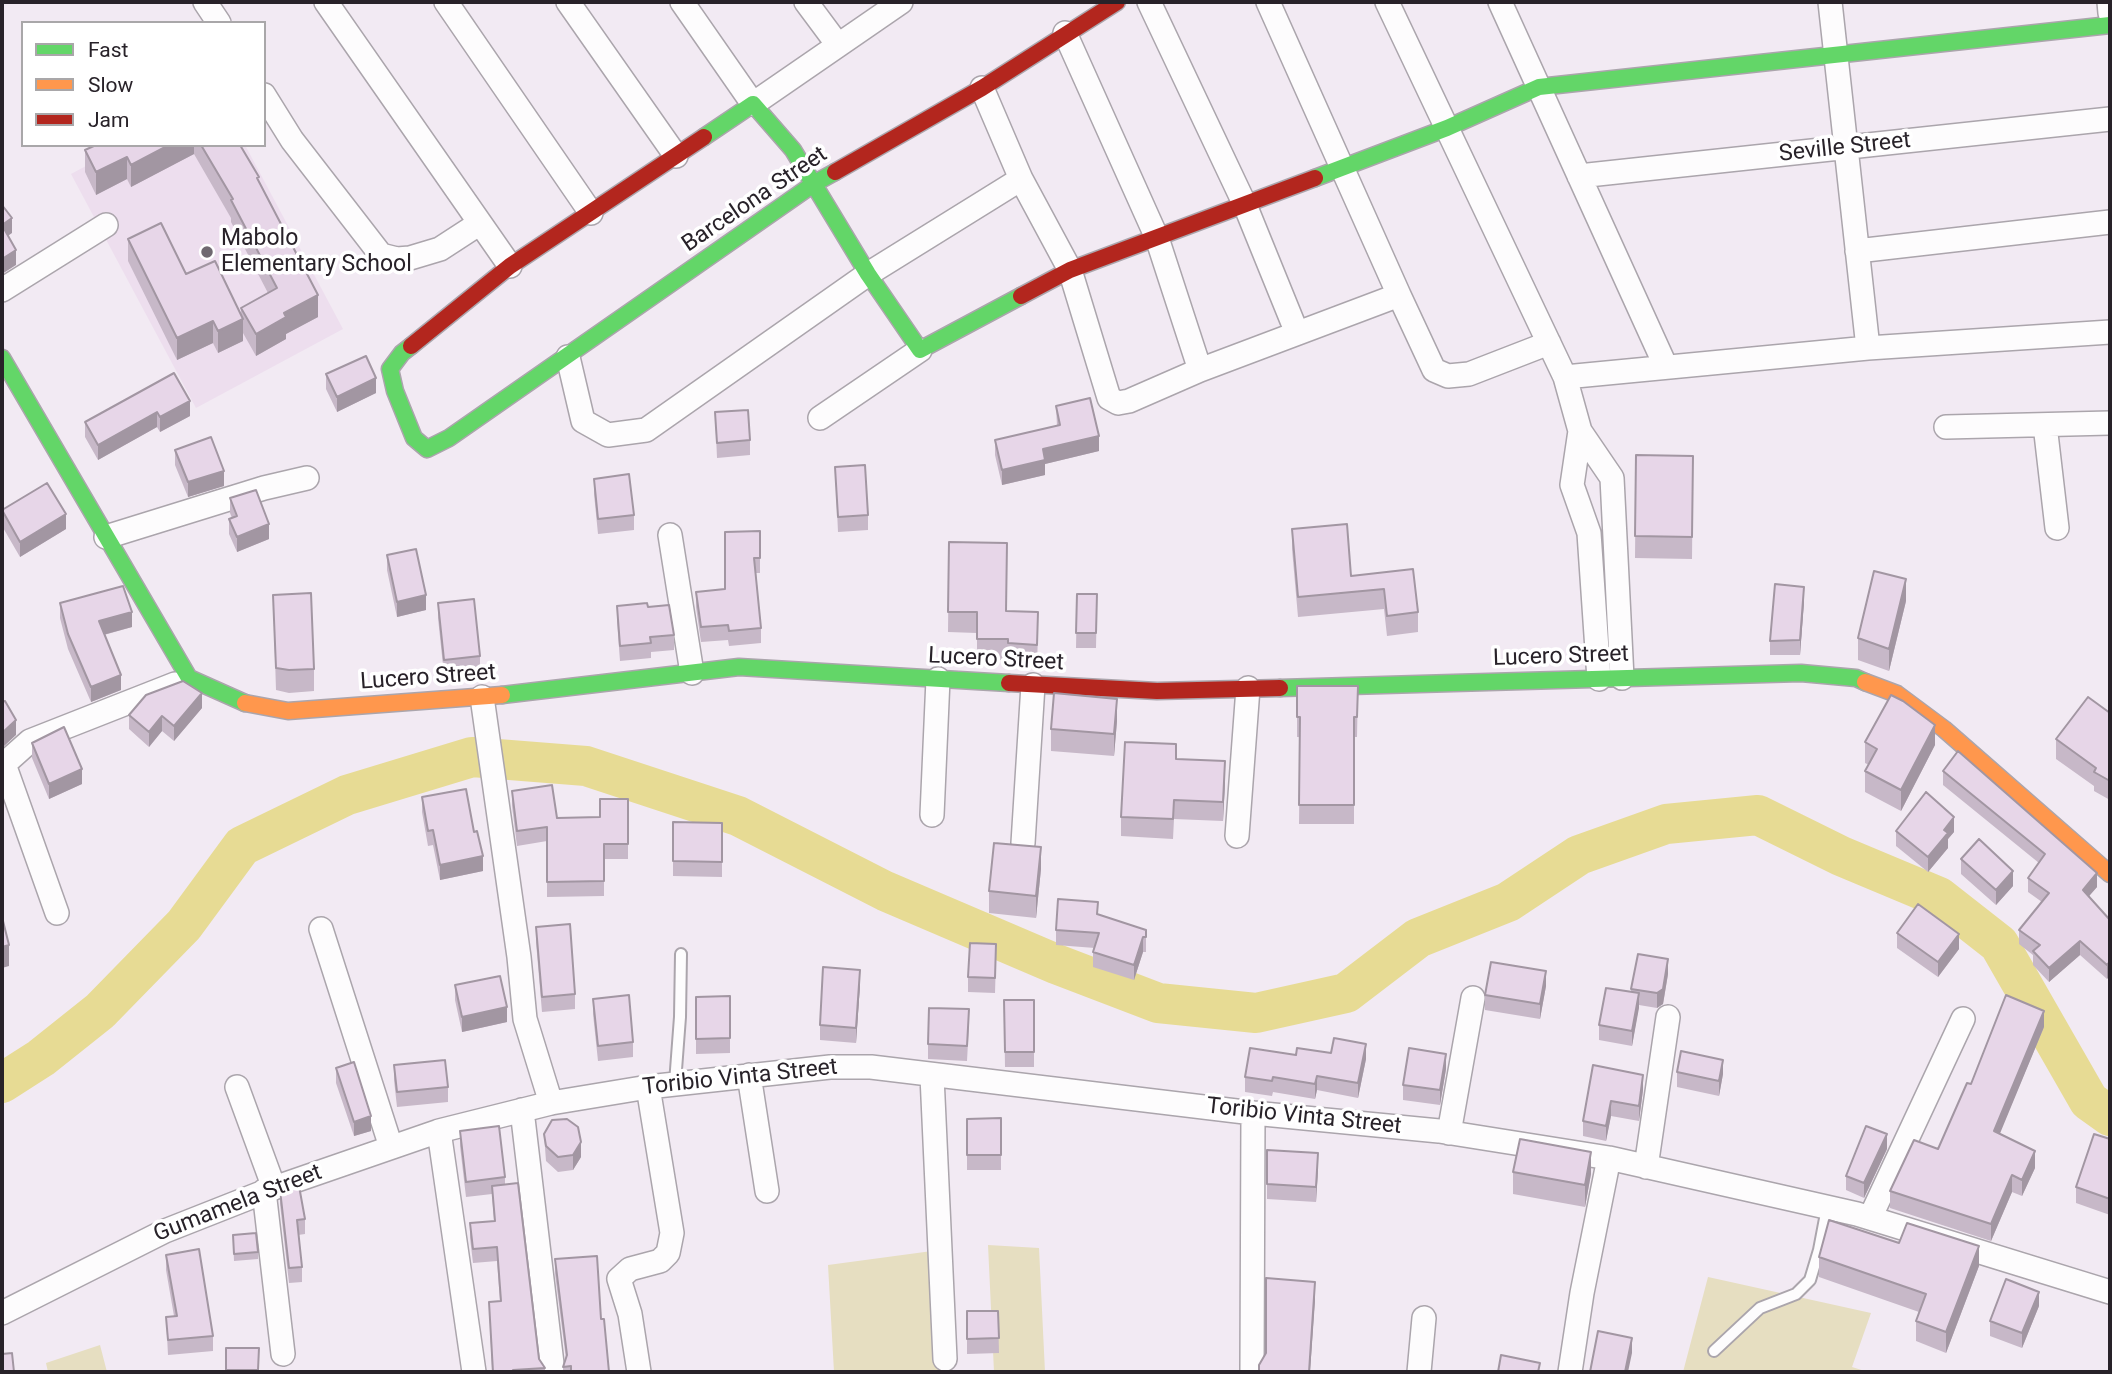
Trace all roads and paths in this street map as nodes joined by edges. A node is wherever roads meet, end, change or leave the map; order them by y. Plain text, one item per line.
1 (205, 2) edge
2 (326, 2) edge
3 (446, 2) edge
4 (568, 2) edge
5 (682, 2) edge
6 (807, 2) edge
7 (901, 2) edge
8 (1116, 2) edge
9 (1149, 2) edge
10 (1268, 2) edge
11 (1387, 2) edge
12 (1500, 2) edge
13 (1830, 2) edge
14 (2109, 2) edge
15 (2110, 13) edge
16 (218, 21) edge
17 (2110, 25) edge
18 (1065, 33) junction
19 (838, 45) junction
20 (1836, 53) junction
21 (1539, 87) junction
22 (982, 88) junction
23 (266, 98) edge
24 (754, 104) junction
25 (2110, 119) edge
26 (1447, 128) junction
27 (1846, 148) junction
28 (677, 156) junction
29 (1342, 168) junction
30 (1579, 176) junction
31 (1021, 179) junction
32 (814, 183) junction
33 (1245, 205) junction
34 (592, 213) junction
35 (2110, 222) edge
36 (480, 223) junction
37 (106, 225) dead end
38 (1157, 238) junction
39 (1857, 251) junction
40 (510, 266) junction
41 (1070, 270) junction
42 (868, 274) junction
43 (2, 290) edge
44 (1399, 295) junction
45 (2110, 332) edge
46 (1297, 333) junction
47 (1549, 342) junction
48 (1868, 348) junction
49 (920, 350) junction
50 (568, 356) junction
51 (2, 358) edge
52 (1666, 367) junction
53 (1200, 370) junction
54 (1565, 377) junction
55 (820, 418) dead end
56 (2110, 423) edge
57 (2045, 425) junction
58 (1946, 428) dead end
59 (1580, 430) junction
60 (307, 478) dead end
61 (1613, 504) junction
62 (1582, 508) junction
63 (2057, 528) dead end
64 (670, 535) dead end
65 (106, 537) junction
66 (692, 673) junction
67 (189, 678) junction
68 (939, 679) junction
69 (1611, 679) junction
70 (1033, 685) junction
71 (1248, 688) junction
72 (482, 697) junction
73 (3, 765) edge
74 (933, 816) dead end
75 (1237, 836) dead end
76 (1023, 843) edge
77 (2110, 874) edge
78 (57, 913) dead end
79 (321, 929) dead end
80 (681, 954) dead end
81 (1473, 998) dead end
82 (1668, 1017) dead end
83 (1963, 1019) dead end
84 (749, 1075) junction
85 (932, 1076) junction
86 (674, 1083) junction
87 (237, 1087) dead end
88 (648, 1087) junction
89 (551, 1103) junction
90 (522, 1110) junction
91 (1253, 1112) junction
92 (484, 1119) joint
93 (439, 1131) junction
94 (1449, 1133) junction
95 (391, 1147) junction
96 (1609, 1158) junction
97 (1646, 1167) junction
98 (269, 1189) junction
99 (767, 1191) dead end
100 (1827, 1208) junction
101 (1870, 1218) junction
102 (2110, 1292) edge
103 (2, 1312) edge
104 (1424, 1318) dead end
105 (1714, 1351) dead end
106 (283, 1354) dead end
107 (945, 1359) dead end
108 (474, 1372) edge
109 (553, 1372) edge
110 (639, 1372) edge
111 (1252, 1372) edge
112 (1419, 1372) edge
113 (1570, 1372) edge

1 - 16 street
2 - 36 street
3 - 34 street
4 - 28 street
5 - 24 street
6 - 19 street
7 - 19 street
8 - 18 street, Barcelona Street
9 - 33 street
10 - 29 street
11 - 26 street
12 - 21 street
13 - 20 street
14 - 15 street
17 - 20 street
18 - 22 street, Barcelona Street
18 - 38 street
19 - 24 street
20 - 21 street
20 - 27 street
21 - 26 street
21 - 30 street
22 - 31 street
22 - 32 street, Barcelona Street
23 - 36 street
24 - 28 street
24 - 32 street
25 - 27 street, Seville Street
26 - 29 street
26 - 47 street
27 - 30 street, Seville Street
27 - 39 street
28 - 34 street
29 - 33 street
29 - 44 street
30 - 52 street
31 - 41 street
31 - 42 street
32 - 42 street
32 - 50 street, Barcelona Street
33 - 38 street
33 - 46 street
34 - 40 street
35 - 39 street
36 - 40 street
37 - 43 street
38 - 41 street
38 - 53 street
39 - 48 street
40 - 50 street, Barcelona Street
41 - 49 street
41 - 53 street
42 - 49 street
42 - 50 street
44 - 46 street
44 - 47 street
45 - 48 street
46 - 53 street
47 - 54 street
48 - 52 street
49 - 55 street
51 - 65 street
52 - 54 street
54 - 59 street
56 - 57 street
57 - 58 street
57 - 63 street
59 - 61 street
59 - 62 street
60 - 65 street
61 - 62 street
61 - 69 street
62 - 69 street
64 - 66 street
65 - 67 street
66 - 68 street, Lucero Street
66 - 72 street, Lucero Street
67 - 72 street, Lucero Street
67 - 73 street
68 - 70 street, Lucero Street
68 - 74 street
69 - 71 street, Lucero Street
69 - 77 street, Lucero Street
70 - 71 street, Lucero Street
70 - 76 street
71 - 75 street
72 - 89 street
73 - 78 street
79 - 95 street
80 - 86 lane
81 - 94 street
82 - 97 street
83 - 101 street
84 - 85 street, Toribio Vinta Street
84 - 86 street, Toribio Vinta Street
84 - 99 street
85 - 91 street, Toribio Vinta Street
85 - 107 street
86 - 88 street, Toribio Vinta Street
87 - 98 street
88 - 89 street, Toribio Vinta Street
88 - 110 street
89 - 90 street, Toribio Vinta Street
90 - 92 street, Toribio Vinta Street
90 - 109 street
91 - 94 street, Toribio Vinta Street
91 - 111 street
92 - 93 street, Gumamela Street
93 - 95 street, Gumamela Street
93 - 108 street
94 - 96 street, Toribio Vinta Street
95 - 98 street, Gumamela Street
96 - 97 street, Toribio Vinta Street
96 - 113 street
97 - 100 street, Toribio Vinta Street
98 - 103 street, Gumamela Street
98 - 106 street
100 - 101 street, Toribio Vinta Street
100 - 105 lane
101 - 102 street, Toribio Vinta Street
104 - 112 street

